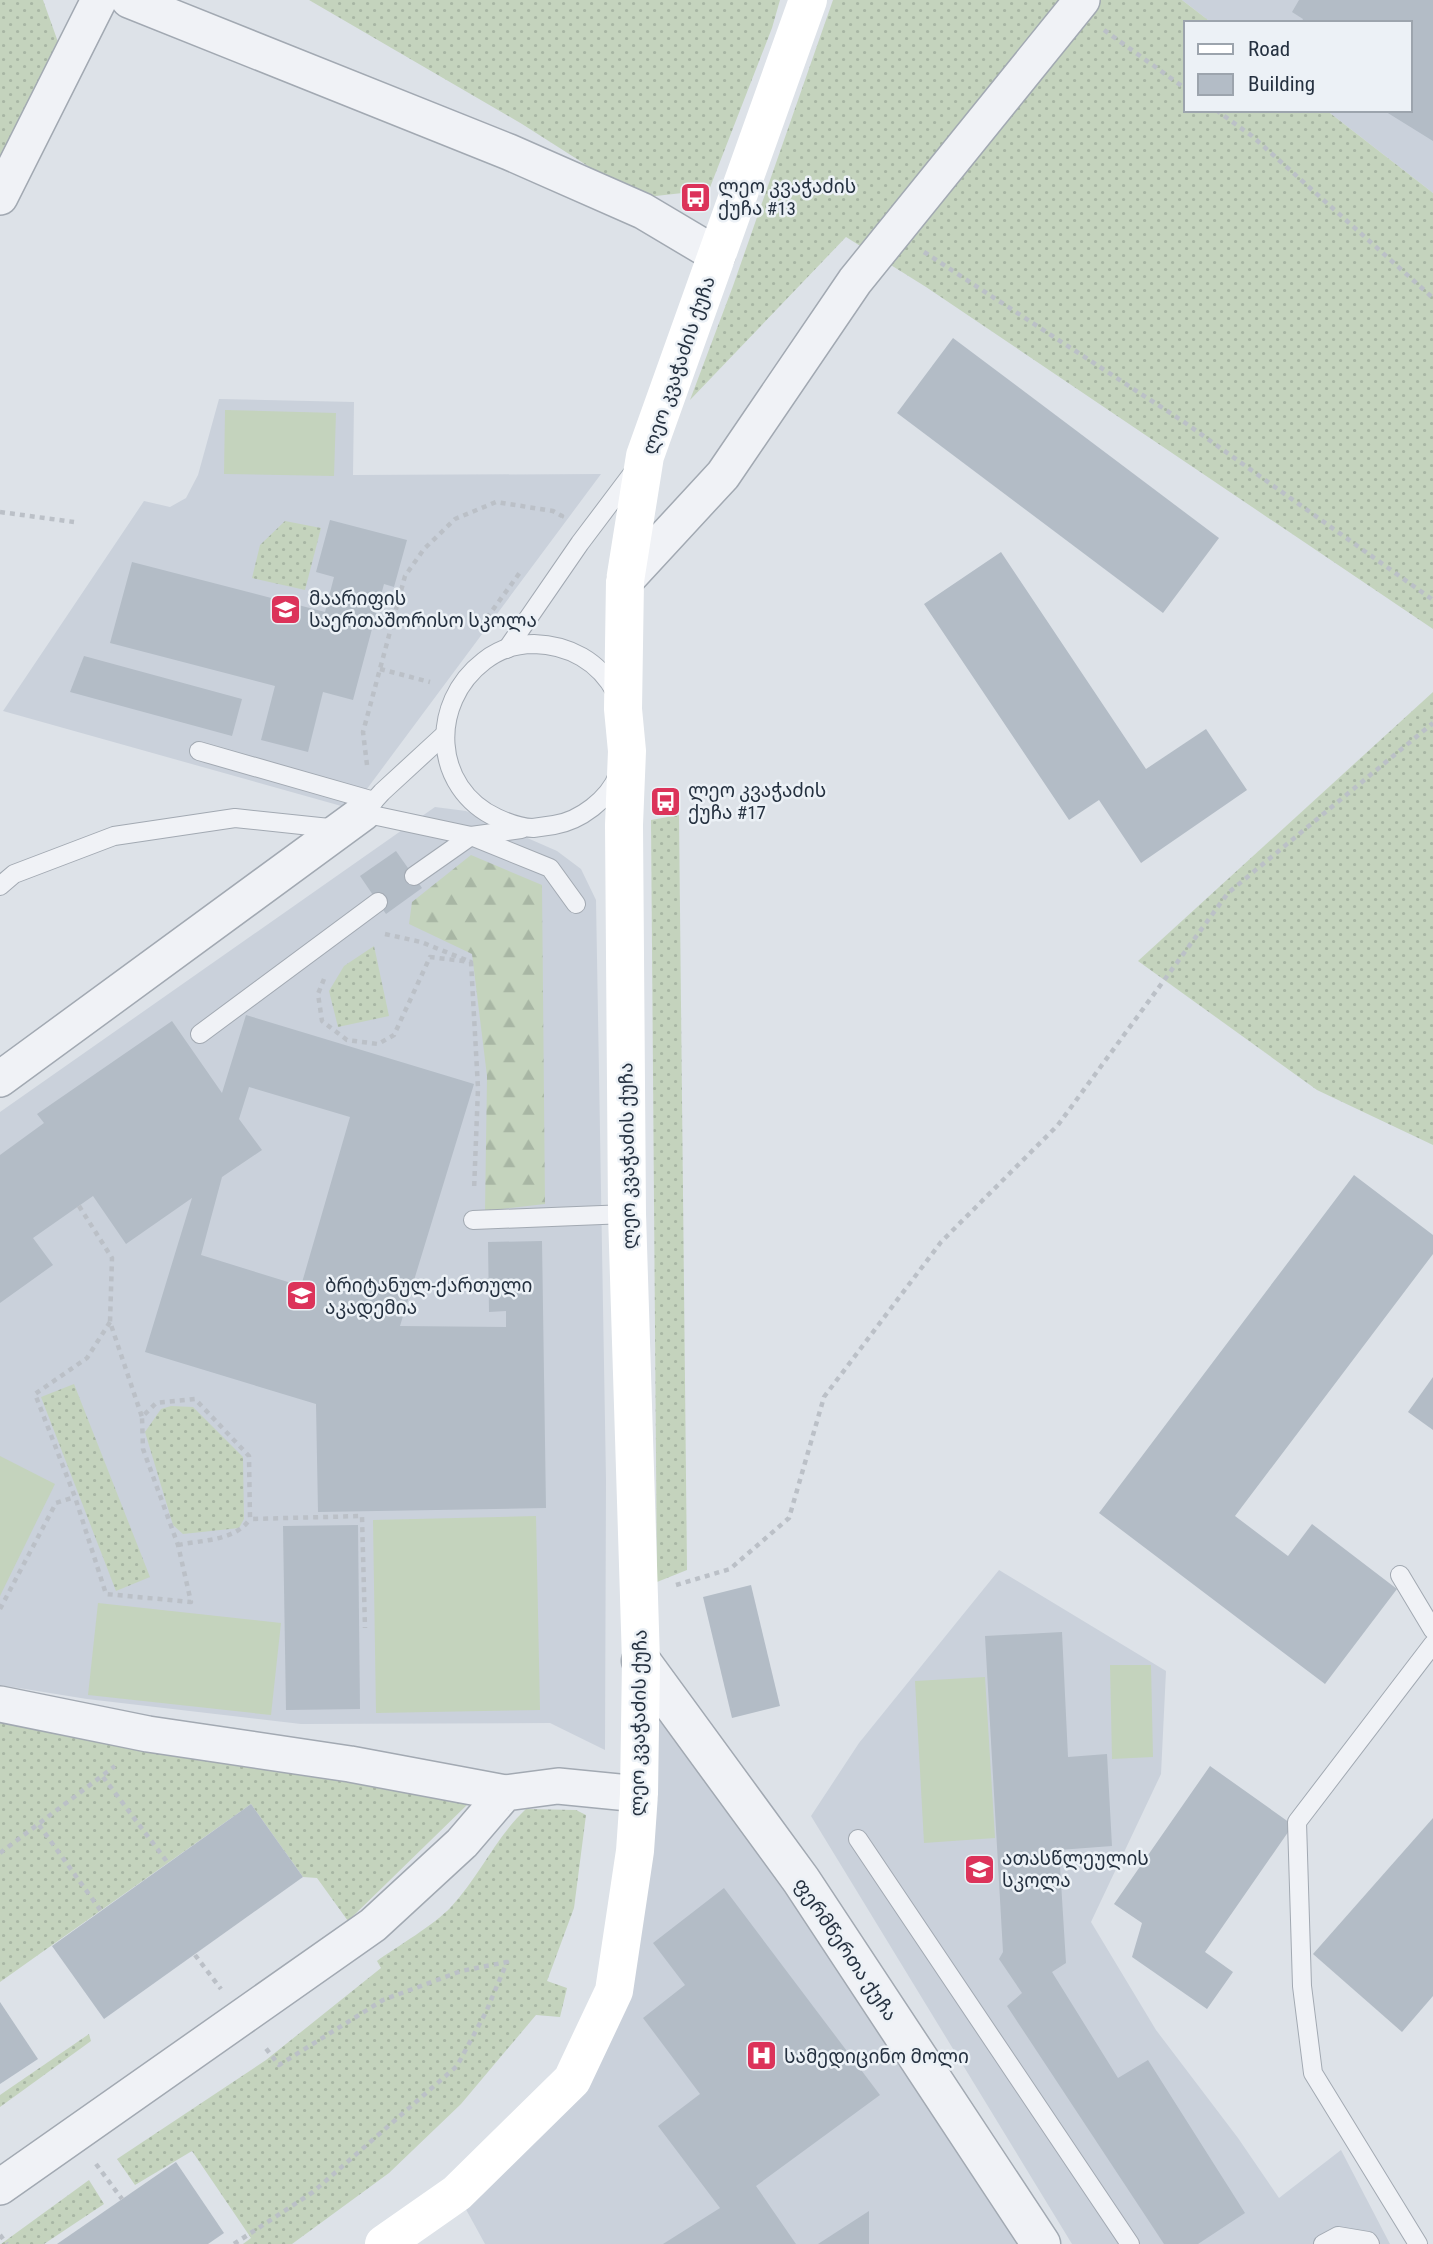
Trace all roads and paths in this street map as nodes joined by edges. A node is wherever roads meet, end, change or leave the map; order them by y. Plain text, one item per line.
1 (99, 0) edge
2 (129, 0) edge
3 (808, 0) edge
4 (1078, 5) edge
5 (1184, 87) edge
6 (1219, 112) edge
7 (0, 197) edge
8 (894, 233) junction
9 (717, 255) junction
10 (1433, 298) edge
11 (645, 456) junction
12 (0, 512) edge
13 (74, 522) dead end
14 (625, 582) junction
15 (1433, 600) edge
16 (507, 649) junction
17 (380, 669) dead end
18 (451, 701) junction
19 (623, 709) junction
20 (1433, 723) edge
21 (444, 735) junction
22 (200, 751) dead end
23 (627, 751) junction
24 (360, 815) junction
25 (531, 828) junction
26 (471, 836) junction
27 (414, 876) dead end
28 (0, 886) edge
29 (378, 902) dead end
30 (576, 904) dead end
31 (377, 937) dead end
32 (471, 962) junction
33 (327, 969) dead end
34 (200, 1034) dead end
35 (0, 1079) edge
36 (79, 1206) dead end
37 (627, 1214) junction
38 (472, 1220) joint
39 (110, 1322) junction
40 (142, 1417) junction
41 (75, 1497) junction
42 (250, 1519) junction
43 (178, 1545) junction
44 (1400, 1574) dead end
45 (638, 1596) junction
46 (0, 1609) edge
47 (365, 1628) dead end
48 (1433, 1630) edge
49 (1433, 1644) edge
50 (641, 1661) junction
51 (0, 1704) edge
52 (148, 1734) junction
53 (103, 1777) junction
54 (505, 1793) junction
55 (639, 1794) junction
56 (39, 1825) junction
57 (858, 1839) dead end
58 (0, 1853) edge
59 (168, 1863) dead end
60 (102, 1911) dead end
61 (195, 1955) dead end
62 (242, 2016) junction
63 (0, 2187) edge
64 (0, 2235) edge
65 (7, 2244) edge
66 (234, 2244) edge
67 (384, 2244) edge
68 (1041, 2244) edge
69 (1130, 2244) edge
70 (1323, 2244) edge
71 (1370, 2244) edge
72 (1419, 2244) edge

1 - 7 street
2 - 9 street
3 - 9 main road, ლეო კვაჭაძის ქუჩა
4 - 5 path
4 - 8 street
6 - 10 path
8 - 14 street
8 - 15 path
9 - 11 main road, ლეო კვაჭაძის ქუჩა
11 - 14 main road, ლეო კვაჭაძის ქუჩა
11 - 16 lane
12 - 13 path
14 - 19 main road, ლეო კვაჭაძის ქუჩა
16 - 18 lane
16 - 19 lane
17 - 18 path
18 - 21 lane
19 - 23 main road, ლეო კვაჭაძის ქუჩა
20 - 45 path
21 - 24 lane
21 - 25 lane
22 - 24 lane
23 - 25 lane
23 - 37 main road, ლეო კვაჭაძის ქუჩა
24 - 26 lane
24 - 28 lane
24 - 35 street
25 - 26 lane
26 - 27 lane
26 - 30 lane
29 - 34 lane
31 - 32 path
32 - 33 path
32 - 38 path
36 - 39 path
37 - 38 lane
37 - 45 main road, ლეო კვაჭაძის ქუჩა
39 - 40 path
39 - 41 path
40 - 42 path
40 - 43 path
41 - 43 path
41 - 46 path
42 - 43 path
42 - 47 path
44 - 48 lane
45 - 50 main road, ლეო კვაჭაძის ქუჩა
49 - 72 lane
50 - 55 main road, ლეო კვაჭაძის ქუჩა
50 - 68 street, ფერმწერთა ქუჩა
51 - 52 street
52 - 53 path
52 - 54 street
53 - 56 path
53 - 59 path
54 - 55 street
54 - 62 street
55 - 67 main road, ლეო კვაჭაძის ქუჩა
56 - 58 path
56 - 60 path
57 - 69 lane
61 - 62 path
62 - 63 street
62 - 66 path
64 - 65 path
70 - 71 lane

